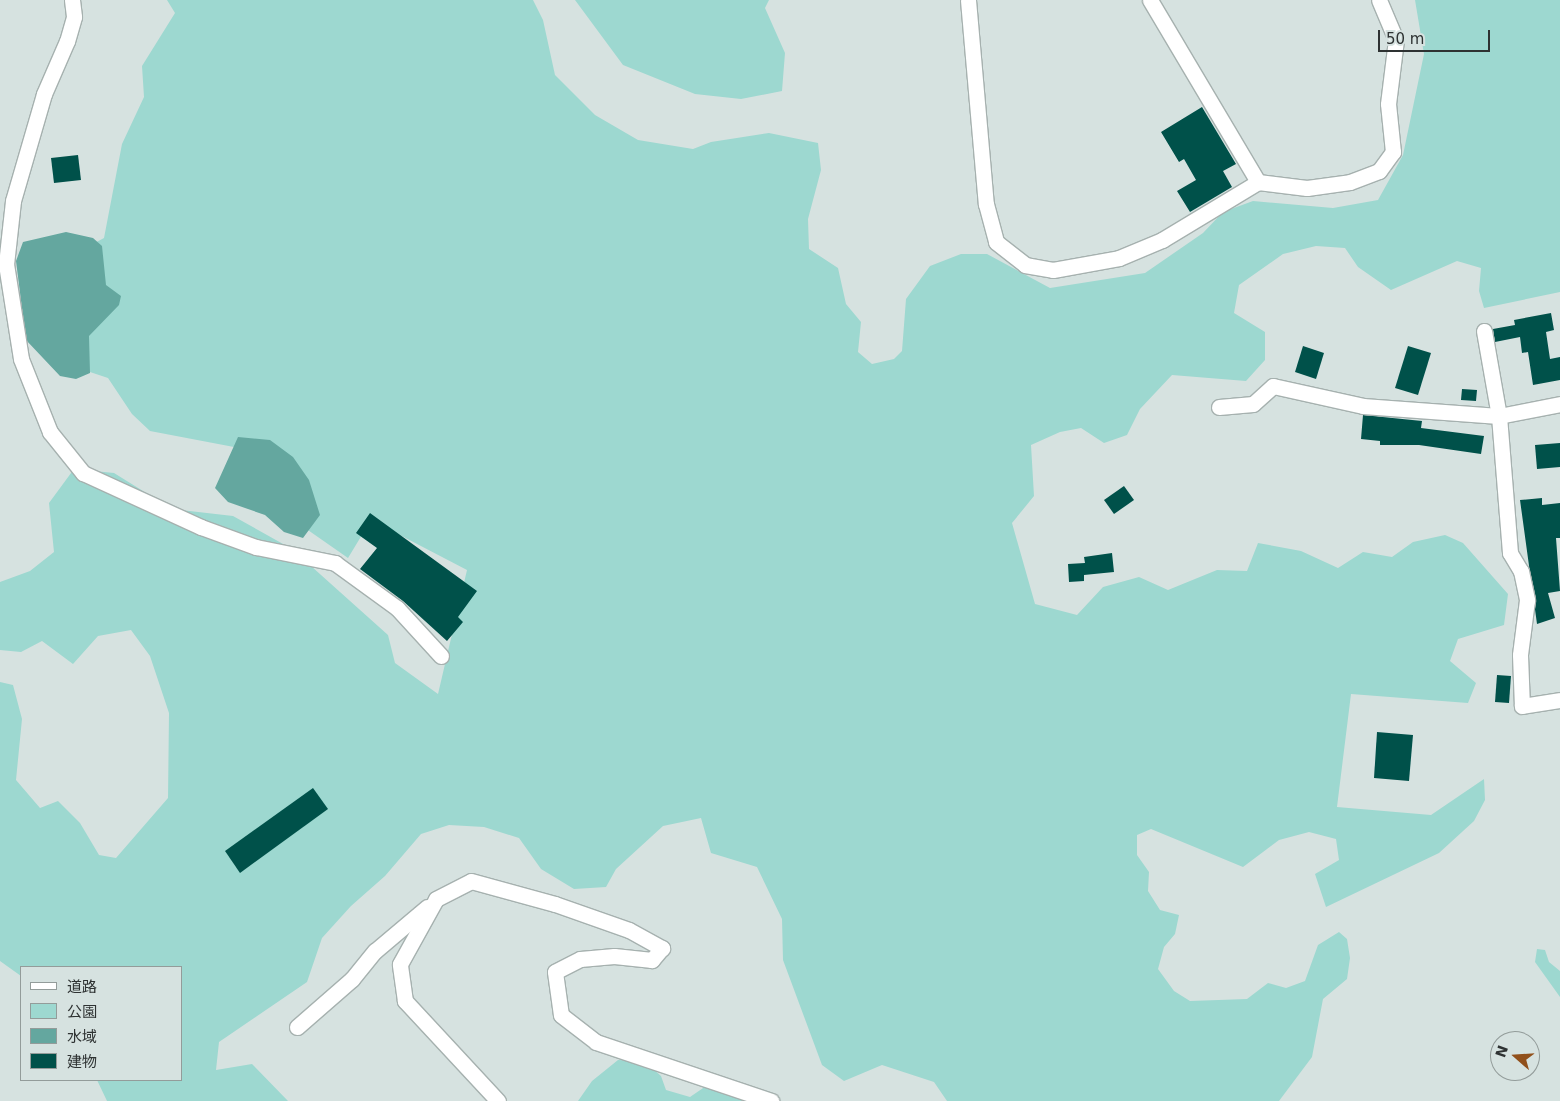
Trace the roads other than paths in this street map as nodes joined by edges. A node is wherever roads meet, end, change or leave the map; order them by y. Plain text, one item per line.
1 (72, 0) edge
2 (968, 0) edge
3 (1150, 0) edge
4 (1379, 0) edge
5 (1258, 182) junction
6 (1484, 331) dead end
7 (1560, 404) edge
8 (1219, 407) dead end
9 (1499, 416) junction
10 (441, 656) dead end
11 (1560, 700) edge
12 (436, 900) junction
13 (298, 1027) dead end
14 (498, 1101) edge
15 (772, 1101) edge

1 - 10 street
2 - 5 street
3 - 5 street
4 - 5 street
6 - 9 street
7 - 9 street
8 - 9 street
9 - 11 street
12 - 13 street
12 - 14 street
12 - 15 street

